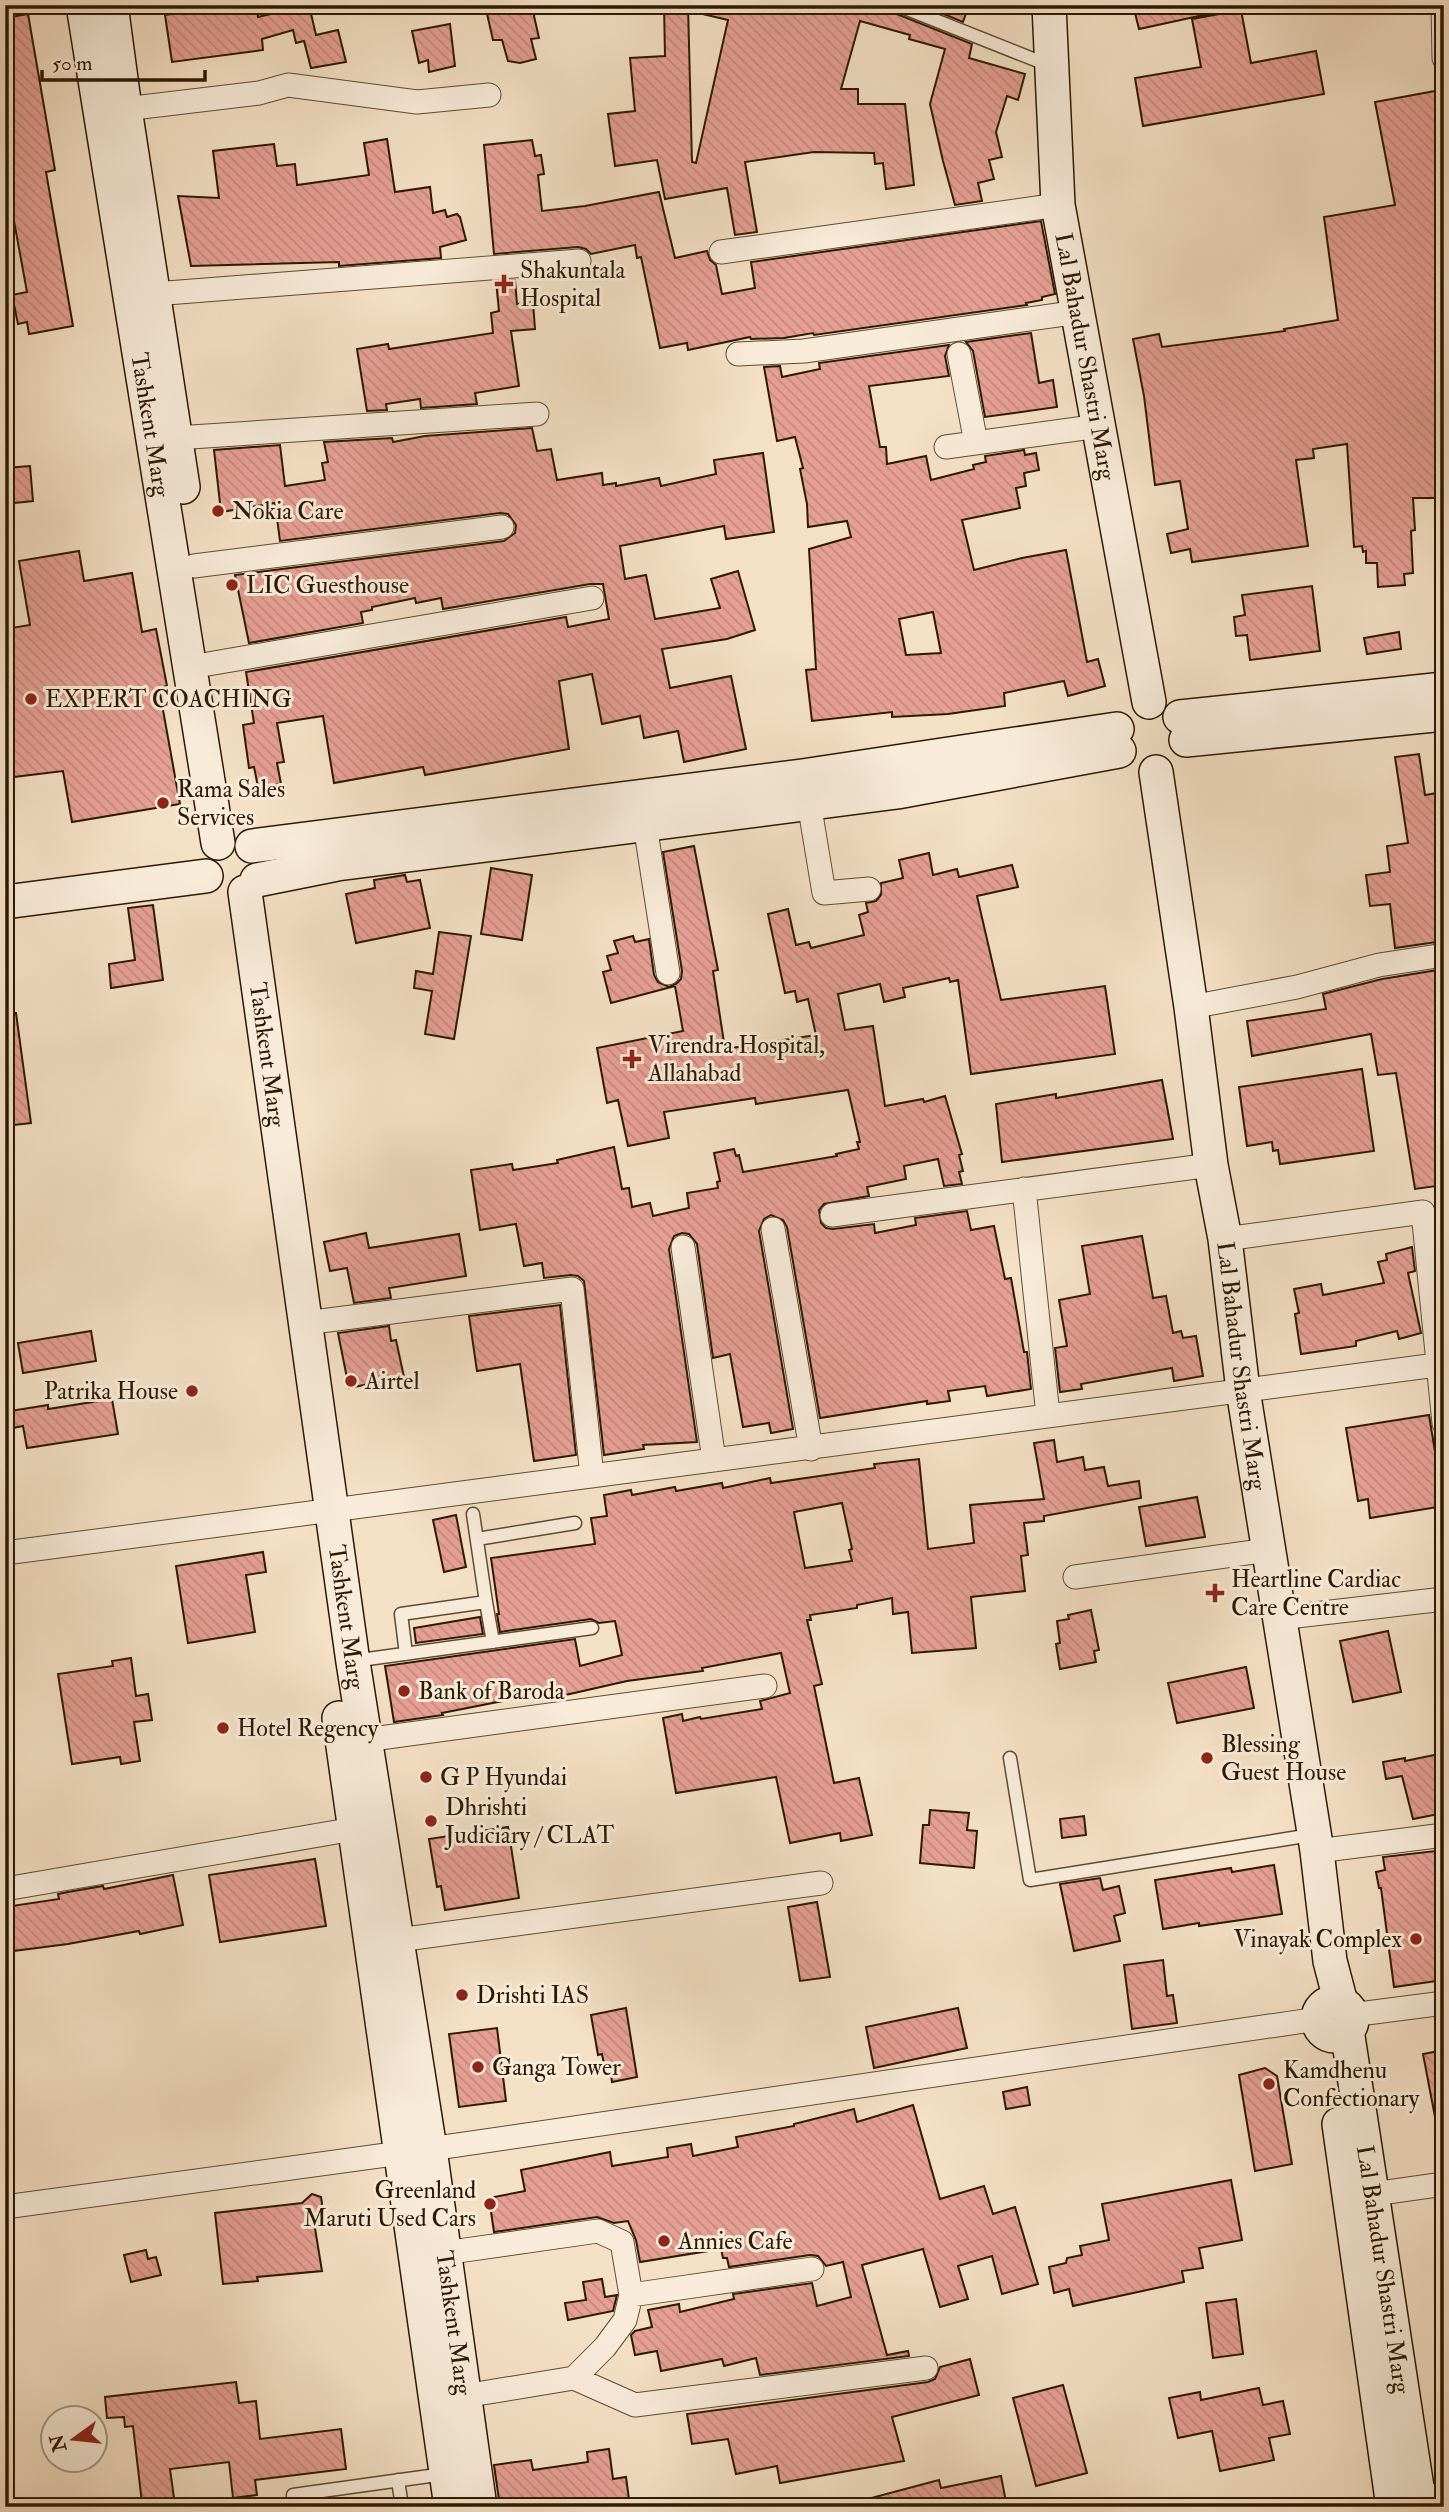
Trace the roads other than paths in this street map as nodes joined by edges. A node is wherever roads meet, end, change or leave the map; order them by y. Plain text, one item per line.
1 (83, 5) edge
2 (111, 5) edge
3 (897, 5) edge
4 (1049, 5) edge
5 (1443, 5) edge
6 (1444, 58) edge
7 (1052, 66) junction
8 (489, 95) dead end
9 (125, 109) junction
10 (1058, 205) junction
11 (722, 252) dead end
12 (579, 261) dead end
13 (154, 294) junction
14 (1079, 312) junction
15 (738, 354) dead end
16 (959, 354) dead end
17 (537, 414) dead end
18 (1100, 426) junction
19 (176, 438) junction
20 (976, 443) junction
21 (946, 447) dead end
22 (502, 527) dead end
23 (194, 566) junction
24 (592, 598) dead end
25 (208, 664) junction
26 (1444, 690) edge
27 (1149, 702) junction
28 (1444, 714) edge
29 (1183, 729) junction
30 (1118, 740) junction
31 (1156, 772) junction
32 (809, 803) junction
33 (645, 825) junction
34 (231, 866) junction
35 (5, 880) edge
36 (869, 889) dead end
37 (5, 902) edge
38 (1444, 955) edge
39 (668, 973) dead end
40 (1191, 1007) junction
41 (1211, 1165) junction
42 (1024, 1189) junction
43 (832, 1215) dead end
44 (774, 1229) dead end
45 (1225, 1239) junction
46 (683, 1247) dead end
47 (305, 1323) junction
48 (1441, 1364) edge
49 (1242, 1390) junction
50 (1048, 1415) junction
51 (1444, 1423) edge
52 (811, 1449) junction
53 (714, 1460) junction
54 (592, 1476) junction
55 (322, 1513) junction
56 (473, 1514) dead end
57 (575, 1523) dead end
58 (477, 1539) junction
59 (1268, 1549) junction
60 (5, 1553) edge
61 (1075, 1577) dead end
62 (1444, 1599) edge
63 (486, 1602) junction
64 (1279, 1618) junction
65 (592, 1628) dead end
66 (493, 1642) junction
67 (406, 1654) junction
68 (353, 1661) junction
69 (765, 1686) dead end
70 (365, 1740) junction
71 (1010, 1758) dead end
72 (354, 1829) junction
73 (1444, 1835) edge
74 (1315, 1843) junction
75 (821, 1883) dead end
76 (5, 1889) edge
77 (398, 1940) junction
78 (1444, 2003) edge
79 (1335, 2018) junction
80 (415, 2151) junction
81 (1444, 2183) edge
82 (1373, 2194) junction
83 (5, 2207) edge
84 (444, 2253) junction
85 (812, 2269) dead end
86 (631, 2295) junction
87 (926, 2368) dead end
88 (574, 2378) junction
89 (464, 2396) junction
90 (447, 2473) junction
91 (398, 2480) junction
92 (1419, 2501) edge
93 (294, 2507) edge
94 (402, 2507) edge
95 (451, 2507) edge
96 (480, 2507) edge

1 - 34 street, Tashkent Marg
2 - 9 street, Tashkent Marg
3 - 7 lane
4 - 7 street, Lal Bahadur Shastri Marg
5 - 6 street
7 - 10 street, Lal Bahadur Shastri Marg
8 - 9 street
9 - 13 street, Tashkent Marg
10 - 11 street
10 - 14 street, Lal Bahadur Shastri Marg
12 - 13 street
13 - 19 street, Tashkent Marg
14 - 15 street
14 - 18 street, Lal Bahadur Shastri Marg
16 - 20 street
17 - 19 street
18 - 20 street
18 - 27 street, Lal Bahadur Shastri Marg
19 - 23 street, Tashkent Marg
20 - 21 street
22 - 23 street
23 - 25 street, Tashkent Marg
24 - 25 street
25 - 34 street, Tashkent Marg
26 - 29 street
27 - 29 street
27 - 30 street
28 - 29 street
29 - 31 street
30 - 31 street
30 - 32 street
30 - 34 street
31 - 40 street, Lal Bahadur Shastri Marg
32 - 33 street
32 - 36 street
33 - 34 street
33 - 39 street
34 - 35 street
34 - 37 street
34 - 47 street, Tashkent Marg
34 - 55 street, Tashkent Marg
38 - 40 street
40 - 41 street, Lal Bahadur Shastri Marg
41 - 42 street
41 - 45 street, Lal Bahadur Shastri Marg
42 - 43 street
42 - 50 street
44 - 52 street
45 - 48 street
45 - 49 street, Lal Bahadur Shastri Marg
46 - 53 street
47 - 54 street
47 - 55 street, Tashkent Marg
48 - 49 street
48 - 51 street
49 - 50 street
49 - 59 street, Lal Bahadur Shastri Marg
50 - 52 street
52 - 53 street
53 - 54 street
54 - 55 street
55 - 60 street
55 - 68 street, Tashkent Marg
55 - 72 street, Tashkent Marg
56 - 58 lane
57 - 58 lane
58 - 63 lane
59 - 61 street
59 - 64 street, Lal Bahadur Shastri Marg
62 - 64 street
63 - 66 lane
63 - 67 lane
64 - 74 street, Lal Bahadur Shastri Marg
65 - 66 lane
66 - 67 lane
67 - 68 lane
68 - 70 street, Tashkent Marg
69 - 70 street
70 - 77 street, Tashkent Marg
71 - 74 lane
72 - 76 street
72 - 80 street, Tashkent Marg
73 - 74 street
74 - 79 street, Lal Bahadur Shastri Marg
75 - 77 street
77 - 80 street, Tashkent Marg
78 - 79 street
79 - 80 street
79 - 82 street, Lal Bahadur Shastri Marg
79 - 92 street, Lal Bahadur Shastri Marg
80 - 83 street
80 - 84 street, Tashkent Marg
80 - 90 street, Tashkent Marg
81 - 82 street
82 - 92 street, Lal Bahadur Shastri Marg
84 - 86 street
84 - 89 street, Tashkent Marg
85 - 86 street
86 - 88 street
87 - 88 street
88 - 89 street
89 - 96 street, Tashkent Marg
90 - 91 lane
90 - 95 street, Tashkent Marg
91 - 93 lane
91 - 94 lane

